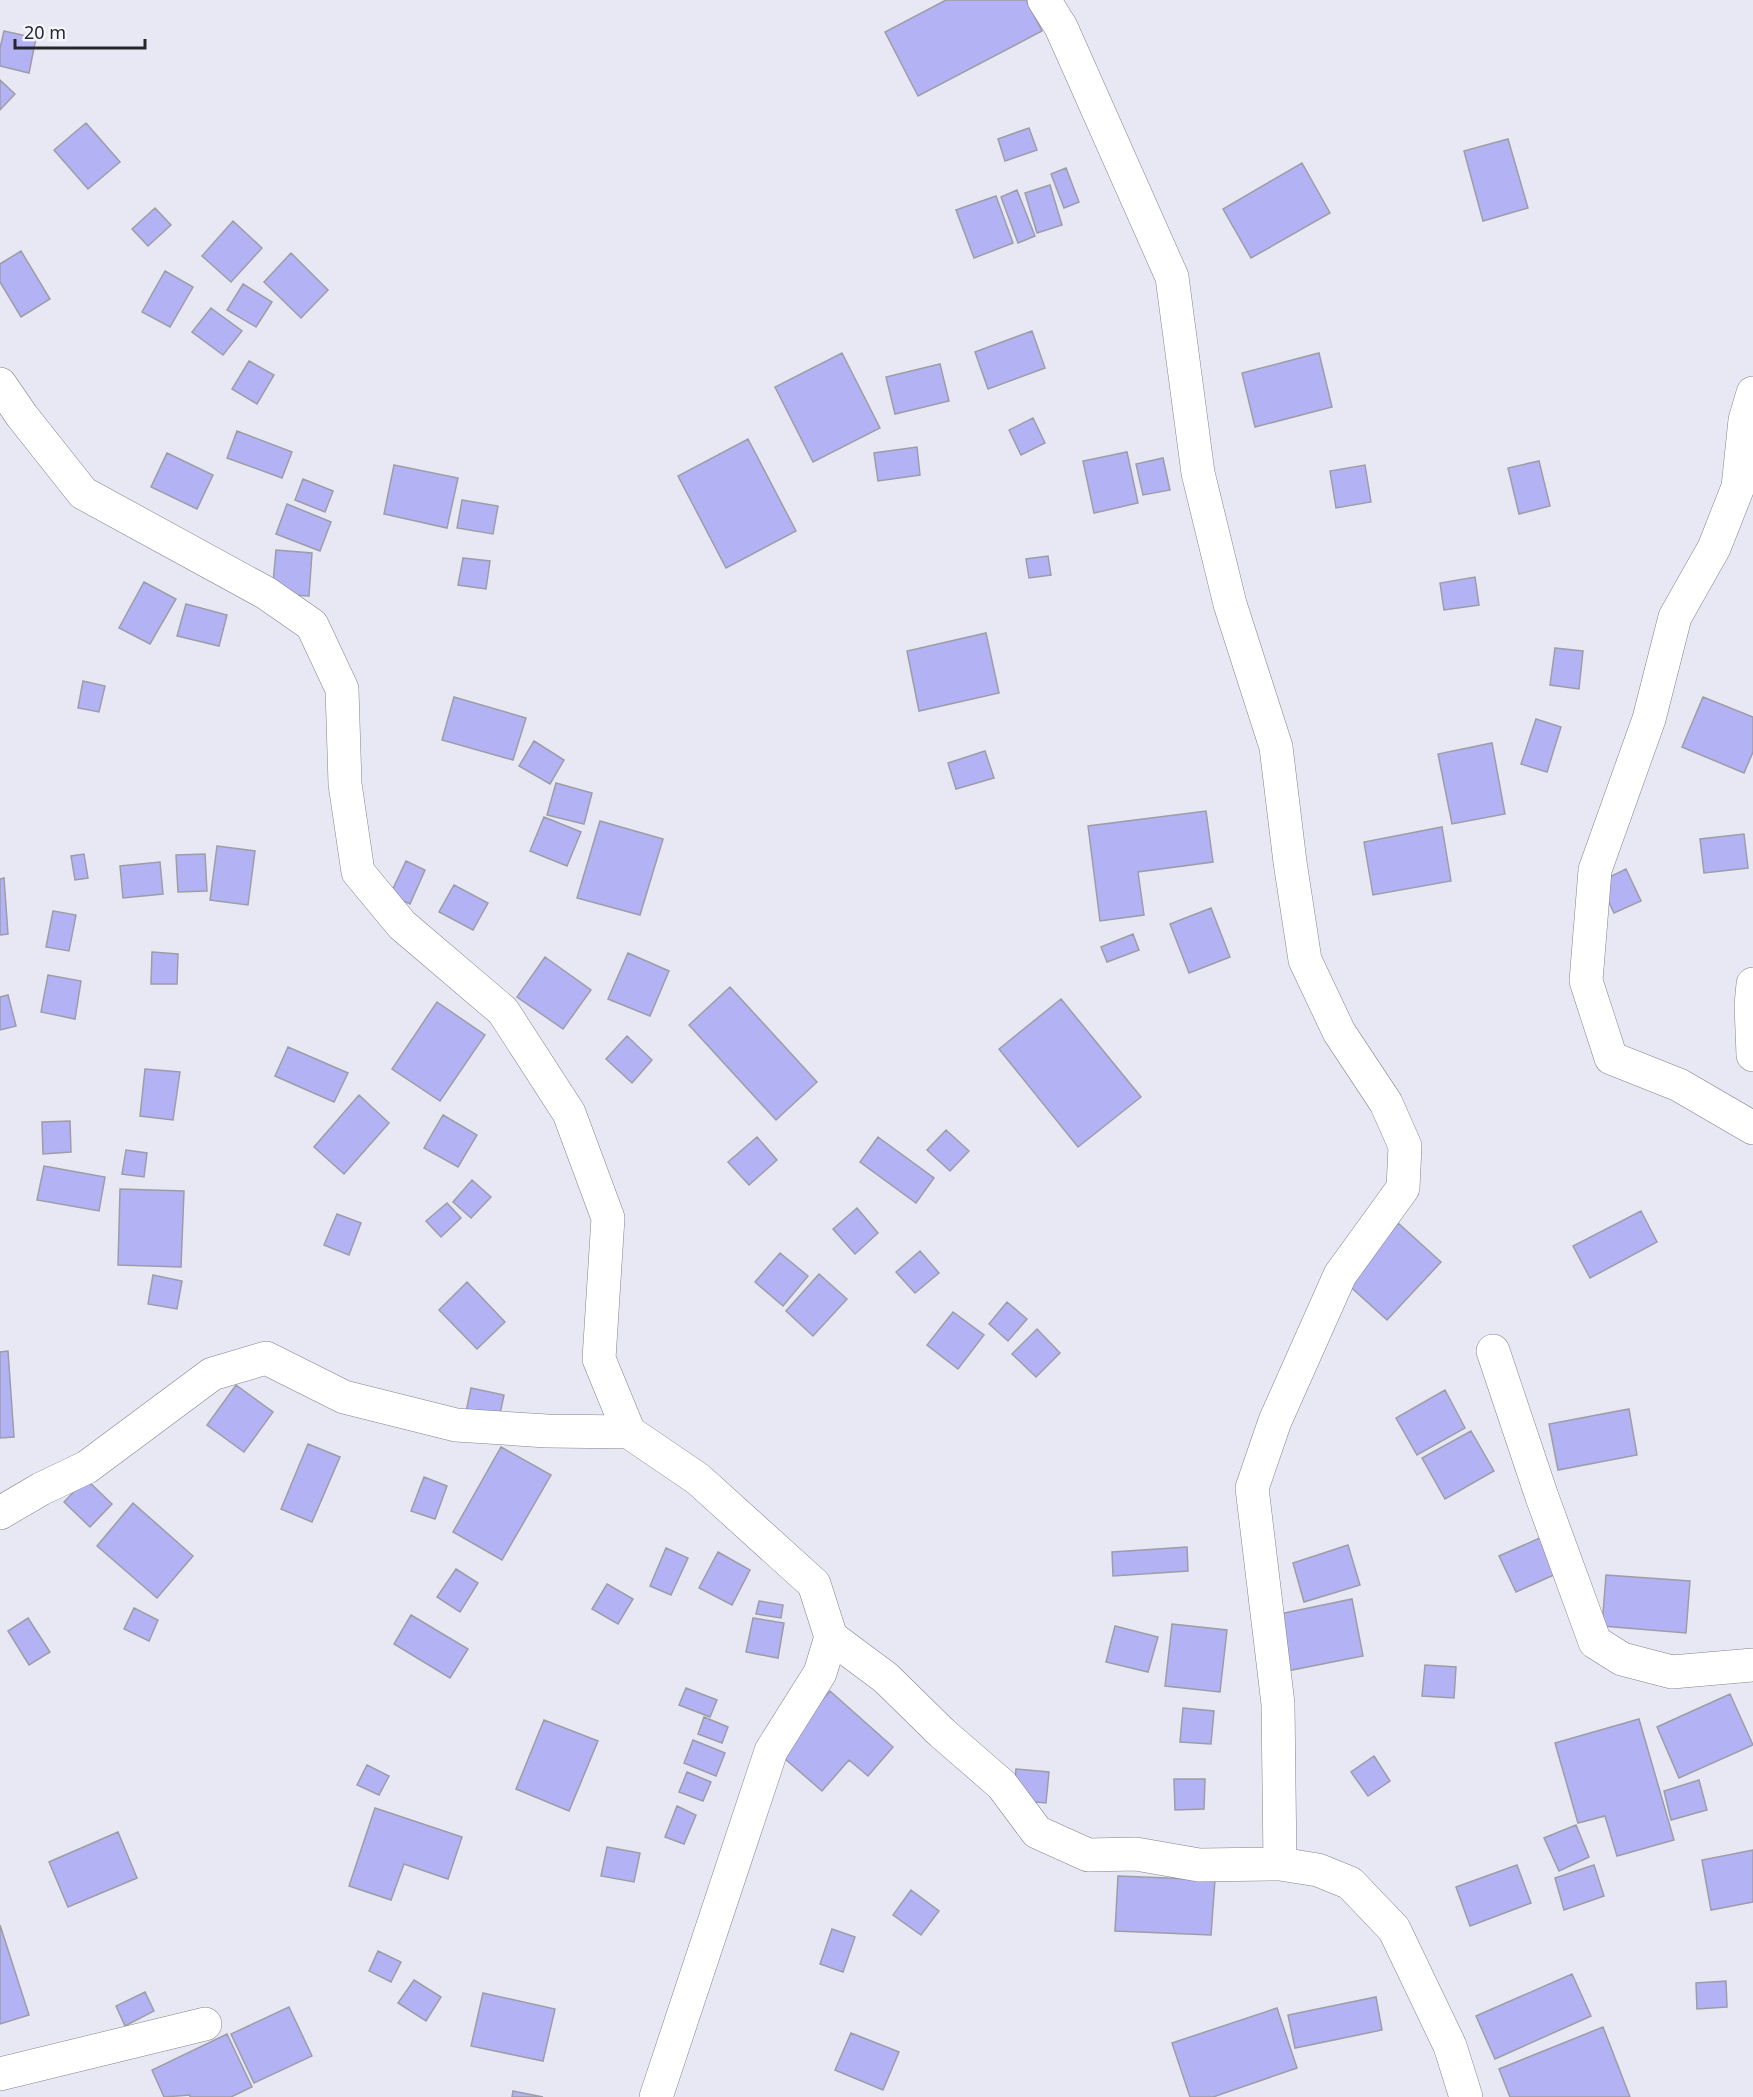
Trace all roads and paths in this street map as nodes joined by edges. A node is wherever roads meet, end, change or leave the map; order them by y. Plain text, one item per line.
1 (1044, 0) edge
2 (0, 384) edge
3 (1753, 393) edge
4 (1753, 984) edge
5 (1753, 1056) edge
6 (1753, 1128) edge
7 (1493, 1351) dead end
8 (628, 1432) junction
9 (0, 1513) edge
10 (831, 1637) junction
11 (1753, 1665) edge
12 (1280, 1864) junction
13 (205, 2024) dead end
14 (0, 2074) edge
15 (656, 2097) edge
16 (1466, 2097) edge

1 - 12 street
2 - 8 street
3 - 6 street
4 - 5 street
7 - 11 street
8 - 9 street
8 - 10 street
10 - 12 street
10 - 15 street
12 - 16 street
13 - 14 street

